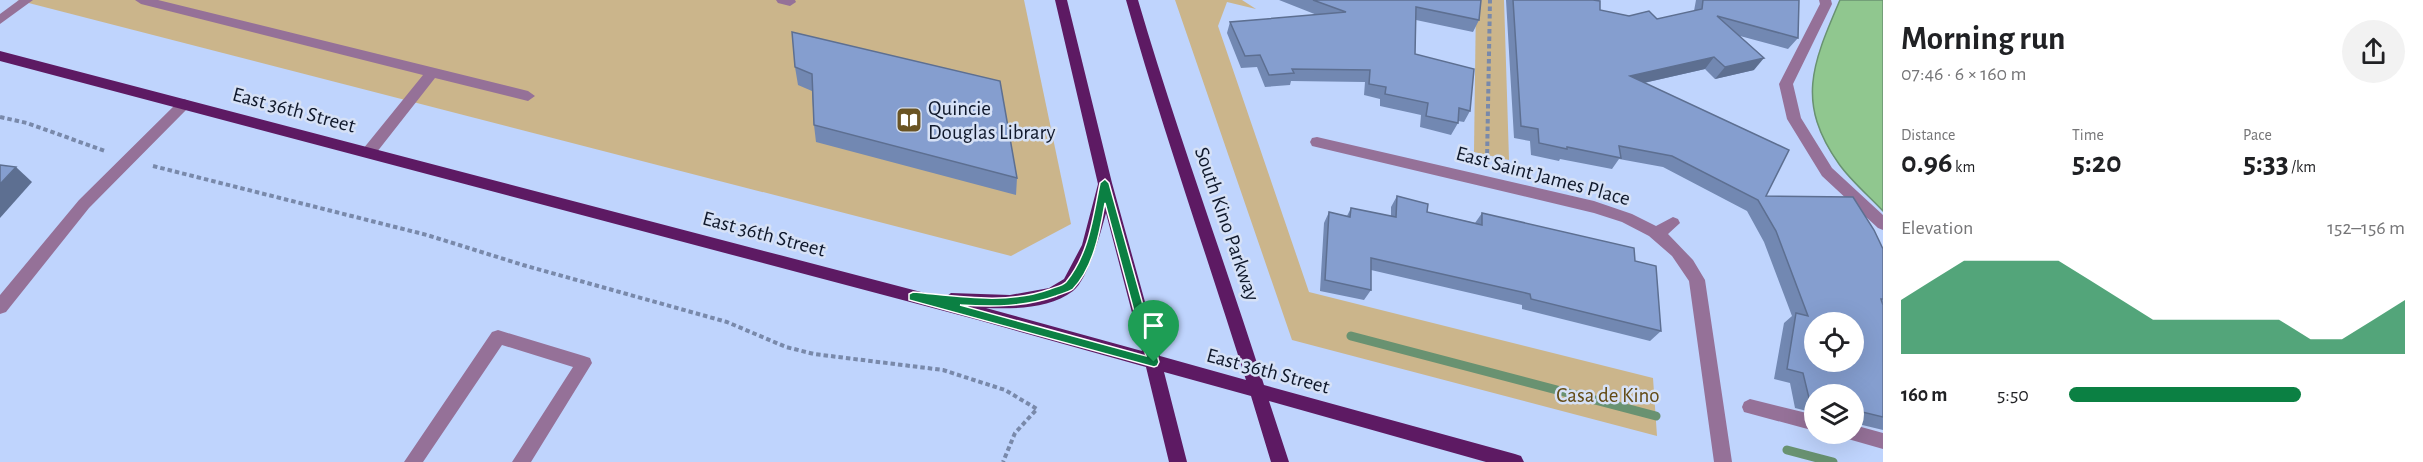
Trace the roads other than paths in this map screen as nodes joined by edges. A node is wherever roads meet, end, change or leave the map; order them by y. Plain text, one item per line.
1 (27, 0) edge
2 (141, 0) edge
3 (1061, 0) edge
4 (1132, 0) edge
5 (1825, 0) edge
6 (0, 20) edge
7 (0, 56) edge
8 (432, 72) junction
9 (528, 96) dead end
10 (184, 104) junction
11 (1317, 142) dead end
12 (368, 153) junction
13 (1105, 183) junction
14 (1673, 223) dead end
15 (1883, 224) edge
16 (1657, 233) junction
17 (913, 297) junction
18 (0, 307) edge
19 (1154, 362) junction
20 (1258, 391) junction
21 (1750, 407) dead end
22 (1804, 420) edge
23 (1864, 436) edge
24 (1883, 441) edge
25 (413, 462) edge
26 (521, 462) edge
27 (1178, 462) edge
28 (1280, 462) edge
29 (1515, 462) edge
30 (1723, 462) edge

1 - 6 street
2 - 8 street
3 - 13 main road
4 - 20 main road, South Kino Parkway
5 - 15 street
7 - 10 main road, East 36th Street
8 - 9 street
8 - 12 street
10 - 12 main road, East 36th Street
10 - 18 street
11 - 16 street, East Saint James Place
12 - 17 main road, East 36th Street
13 - 17 main road
13 - 19 main road
14 - 16 street
16 - 30 street, East Saint James Place
17 - 19 main road, East 36th Street
19 - 20 main road, East 36th Street
19 - 27 main road
20 - 28 main road, South Kino Parkway
20 - 29 main road, East 36th Street
21 - 22 street
23 - 24 street
25 - 26 street

